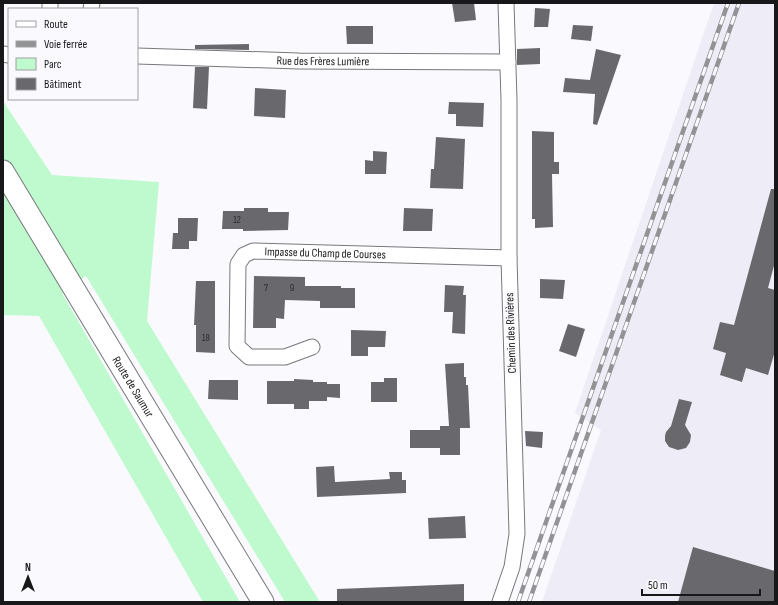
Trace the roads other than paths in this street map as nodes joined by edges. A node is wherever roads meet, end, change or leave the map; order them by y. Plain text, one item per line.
1 (506, 3) edge
2 (138, 56) edge
3 (508, 62) junction
4 (3, 171) edge
5 (509, 258) junction
6 (312, 347) dead end
7 (263, 602) edge
8 (500, 602) edge

1 - 3 street, Chemin des Rivières
2 - 3 street, Rue des Frères Lumière
3 - 5 street, Chemin des Rivières
4 - 7 main road, Route de Saumur
5 - 6 street, Impasse du Champ de Courses
5 - 8 street, Chemin des Rivières

